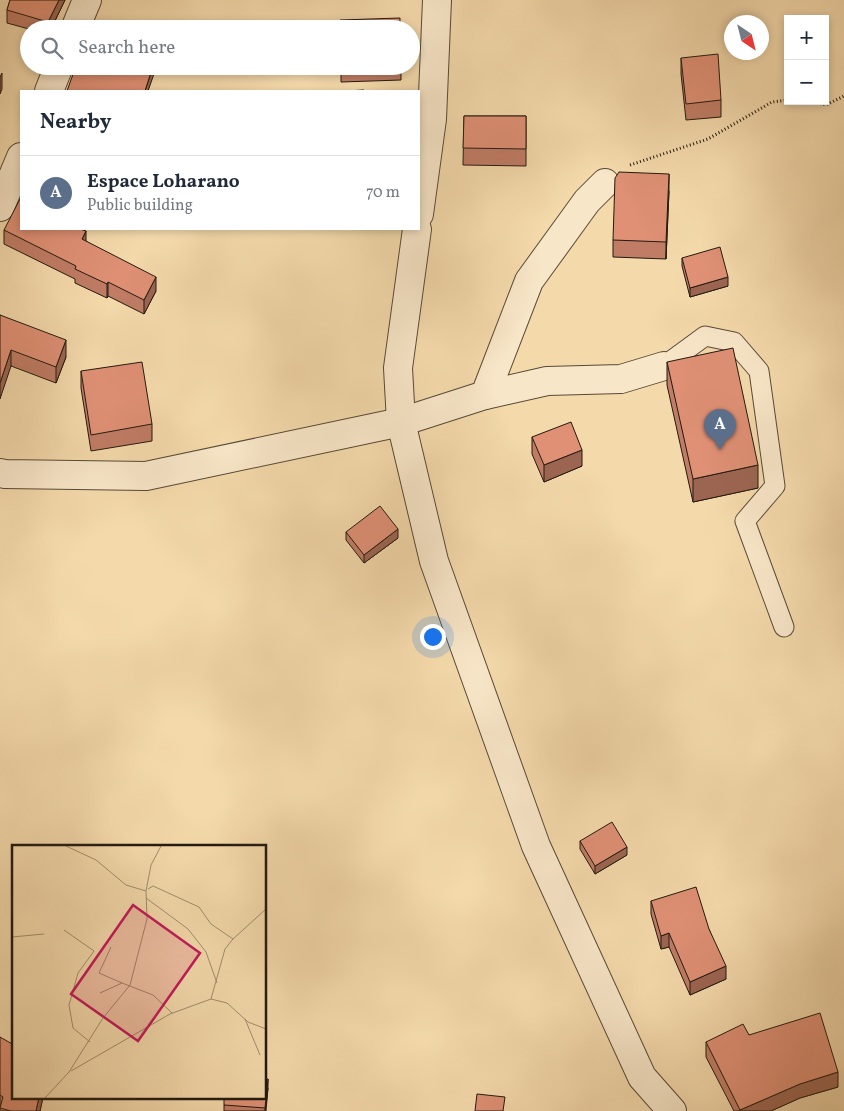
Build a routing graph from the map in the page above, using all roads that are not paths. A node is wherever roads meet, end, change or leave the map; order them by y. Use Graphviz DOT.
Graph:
graph roads {
  1 [pos="87,0"];
  2 [pos="437,0"];
  3 [pos="79,20"];
  4 [pos="55,75"];
  5 [pos="49,90"];
  6 [pos="20,159"];
  7 [pos="605,183"];
  8 [pos="0,207"];
  9 [pos="420,207"];
  10 [pos="417,230"];
  11 [pos="664,366"];
  12 [pos="485,395"];
  13 [pos="400,422"];
  14 [pos="0,473"];
  15 [pos="784,627"];
  16 [pos="672,1111"];
  1 -- 3 [label="street"];
  2 -- 9 [label="street"];
  4 -- 5 [label="street"];
  6 -- 8 [label="street"];
  7 -- 12 [label="street"];
  10 -- 13 [label="street"];
  11 -- 12 [label="street"];
  11 -- 15 [label="lane"];
  12 -- 13 [label="street"];
  13 -- 14 [label="street"];
  13 -- 16 [label="street"];
}
